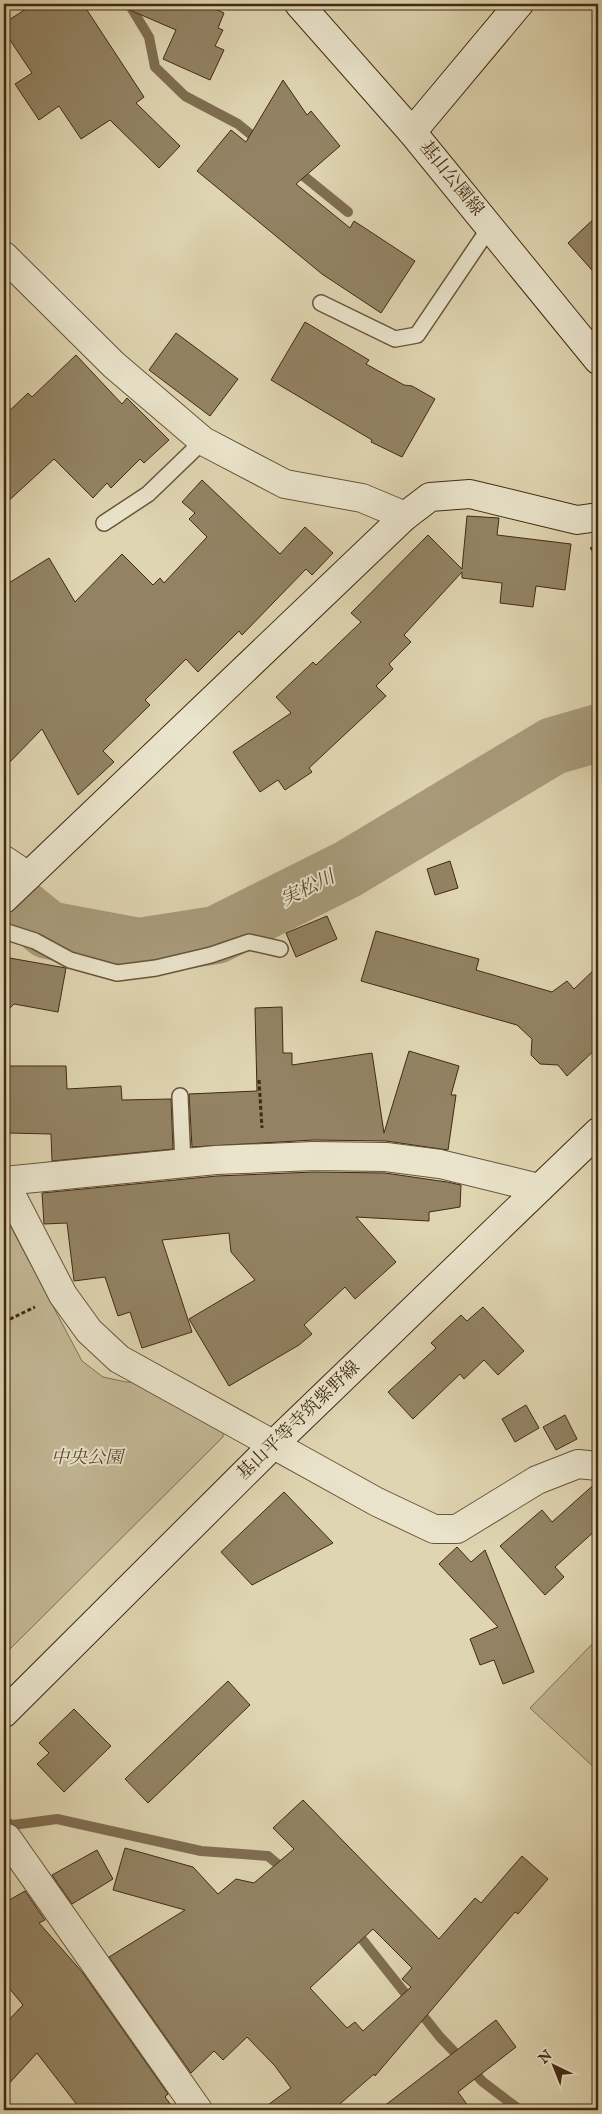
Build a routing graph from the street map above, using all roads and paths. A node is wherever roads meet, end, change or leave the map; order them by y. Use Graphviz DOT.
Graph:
graph roads {
  1 [pos="299,4"];
  2 [pos="519,4"];
  3 [pos="412,132"];
  4 [pos="490,227"];
  5 [pos="4,256"];
  6 [pos="321,302"];
  7 [pos="598,360"];
  8 [pos="203,441"];
  9 [pos="405,516"];
  10 [pos="598,517"];
  11 [pos="104,523"];
  12 [pos="4,860"];
  13 [pos="28,876"];
  14 [pos="4,899"];
  15 [pos="4,931"];
  16 [pos="280,949"];
  17 [pos="259,1080"];
  18 [pos="180,1096"];
  19 [pos="598,1132"];
  20 [pos="264,1159"];
  21 [pos="183,1164"];
  22 [pos="4,1181"];
  23 [pos="539,1188"];
  24 [pos="273,1446"];
  25 [pos="598,1466"];
  26 [pos="4,1713"];
  27 [pos="4,1837"];
  28 [pos="198,2110"];
  1 -- 3 [label="street, 基山公園線"];
  2 -- 3 [label="street"];
  3 -- 4 [label="street, 基山公園線"];
  4 -- 6 [label="lane"];
  4 -- 7 [label="street, 基山公園線"];
  5 -- 8 [label="street"];
  8 -- 9 [label="street"];
  8 -- 11 [label="lane"];
  9 -- 10 [label="street"];
  9 -- 13 [label="street"];
  12 -- 13 [label="street"];
  13 -- 14 [label="street"];
  15 -- 16 [label="lane"];
  17 -- 20 [label="path"];
  18 -- 21 [label="lane"];
  19 -- 23 [label="street, 基山平等寺筑紫野線"];
  20 -- 21 [label="street"];
  20 -- 23 [label="street"];
  21 -- 22 [label="street"];
  22 -- 24 [label="street"];
  23 -- 24 [label="street, 基山平等寺筑紫野線"];
  24 -- 25 [label="street"];
  24 -- 26 [label="street, 基山平等寺筑紫野線"];
  27 -- 28 [label="street"];
}
